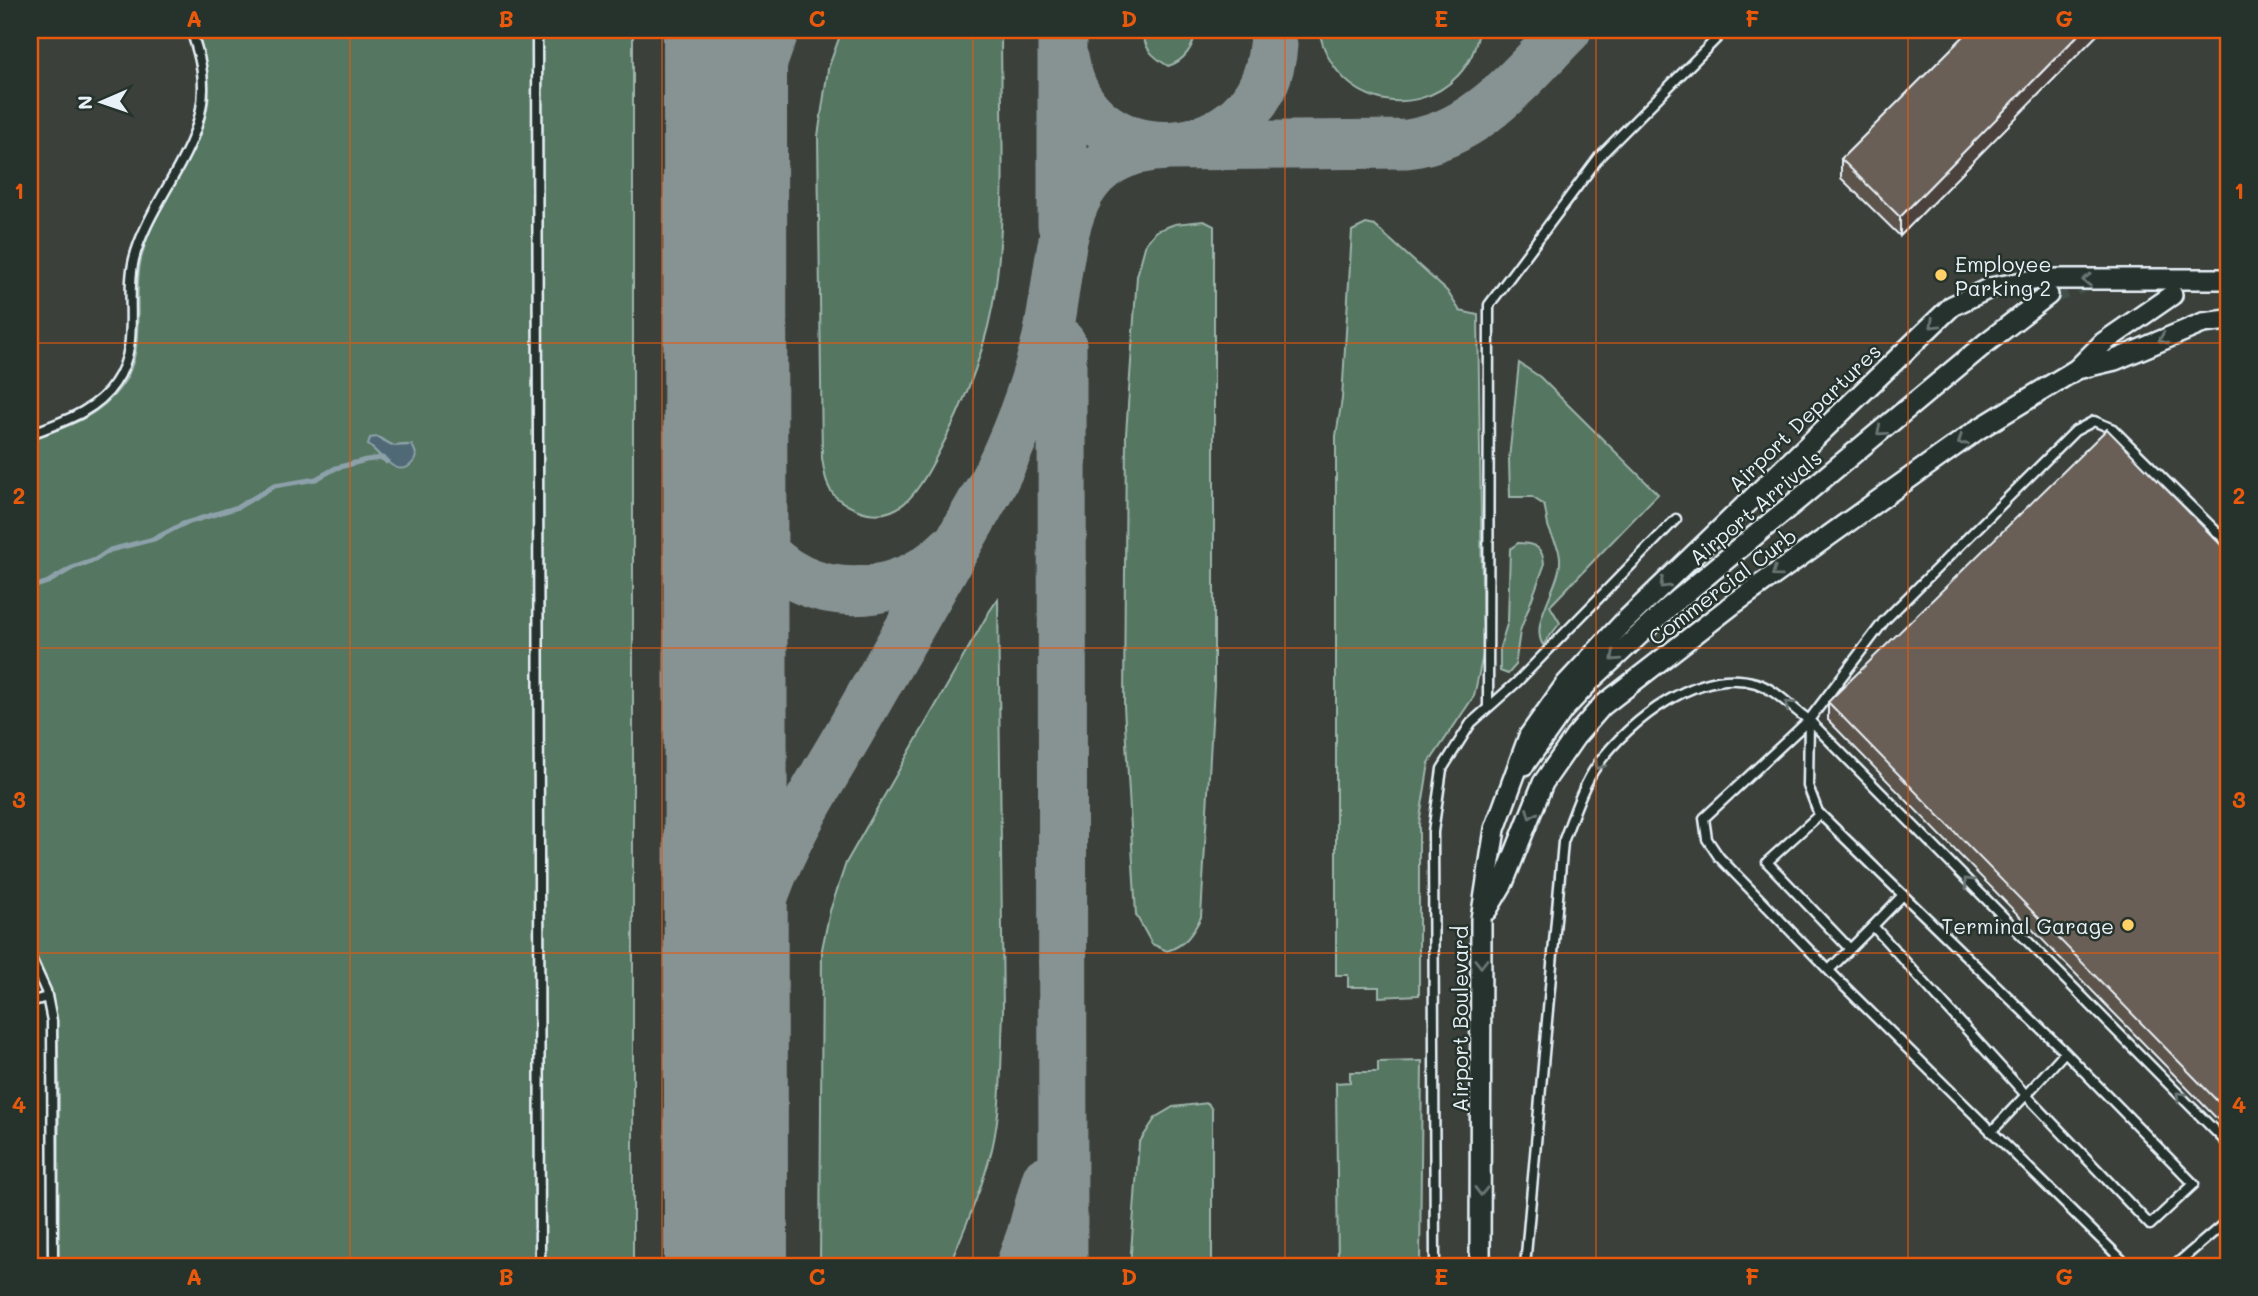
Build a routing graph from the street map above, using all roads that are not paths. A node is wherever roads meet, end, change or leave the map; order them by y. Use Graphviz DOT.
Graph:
graph roads {
  1 [pos="191,30"];
  2 [pos="537,30"];
  3 [pos="1725,30"];
  4 [pos="2228,279"];
  5 [pos="2048,295"];
  6 [pos="2172,295"];
  7 [pos="2228,320"];
  8 [pos="2077,369"];
  9 [pos="30,434"];
  10 [pos="1676,519"];
  11 [pos="2228,542"];
  12 [pos="1488,707"];
  13 [pos="1808,720"];
  14 [pos="1514,777"];
  15 [pos="1820,814"];
  16 [pos="1903,895"];
  17 [pos="1481,919"];
  18 [pos="1873,926"];
  19 [pos="1849,948"];
  20 [pos="30,956"];
  21 [pos="1829,970"];
  22 [pos="47,997"];
  23 [pos="30,1002"];
  24 [pos="2065,1052"];
  25 [pos="2026,1095"];
  26 [pos="1991,1132"];
  27 [pos="2228,1144"];
  28 [pos="2228,1220"];
  29 [pos="52,1266"];
  30 [pos="540,1266"];
  31 [pos="1435,1266"];
  32 [pos="1480,1266"];
  33 [pos="1525,1266"];
  34 [pos="2128,1266"];
  35 [pos="2174,1266"];
  1 -- 9 [label="lane"];
  2 -- 30 [label="lane"];
  3 -- 12 [label="lane"];
  4 -- 14 [label="street, Airport Departures, one-way"];
  5 -- 14 [label="street, Airport Arrivals, one-way"];
  6 -- 8 [label="street, Commercial Curb"];
  7 -- 8 [label="street, Commercial Curb, one-way"];
  8 -- 17 [label="street, Commercial Curb, one-way"];
  10 -- 12 [label="lane"];
  11 -- 13 [label="lane"];
  12 -- 31 [label="lane"];
  13 -- 15 [label="lane"];
  13 -- 21 [label="lane"];
  27 -- 13 [label="lane, one-way"];
  13 -- 33 [label="lane, one-way"];
  14 -- 17 [label="street, Airport Boulevard"];
  15 -- 16 [label="lane"];
  15 -- 19 [label="lane"];
  16 -- 18 [label="lane"];
  16 -- 24 [label="lane"];
  17 -- 32 [label="street, Airport Boulevard, one-way"];
  18 -- 19 [label="lane"];
  18 -- 25 [label="lane"];
  19 -- 21 [label="lane"];
  20 -- 22 [label="lane"];
  21 -- 26 [label="lane"];
  22 -- 23 [label="lane"];
  22 -- 29 [label="lane"];
  24 -- 25 [label="lane"];
  24 -- 25 [label="lane"];
  25 -- 26 [label="lane"];
  26 -- 34 [label="lane"];
  28 -- 35 [label="lane"];
}
